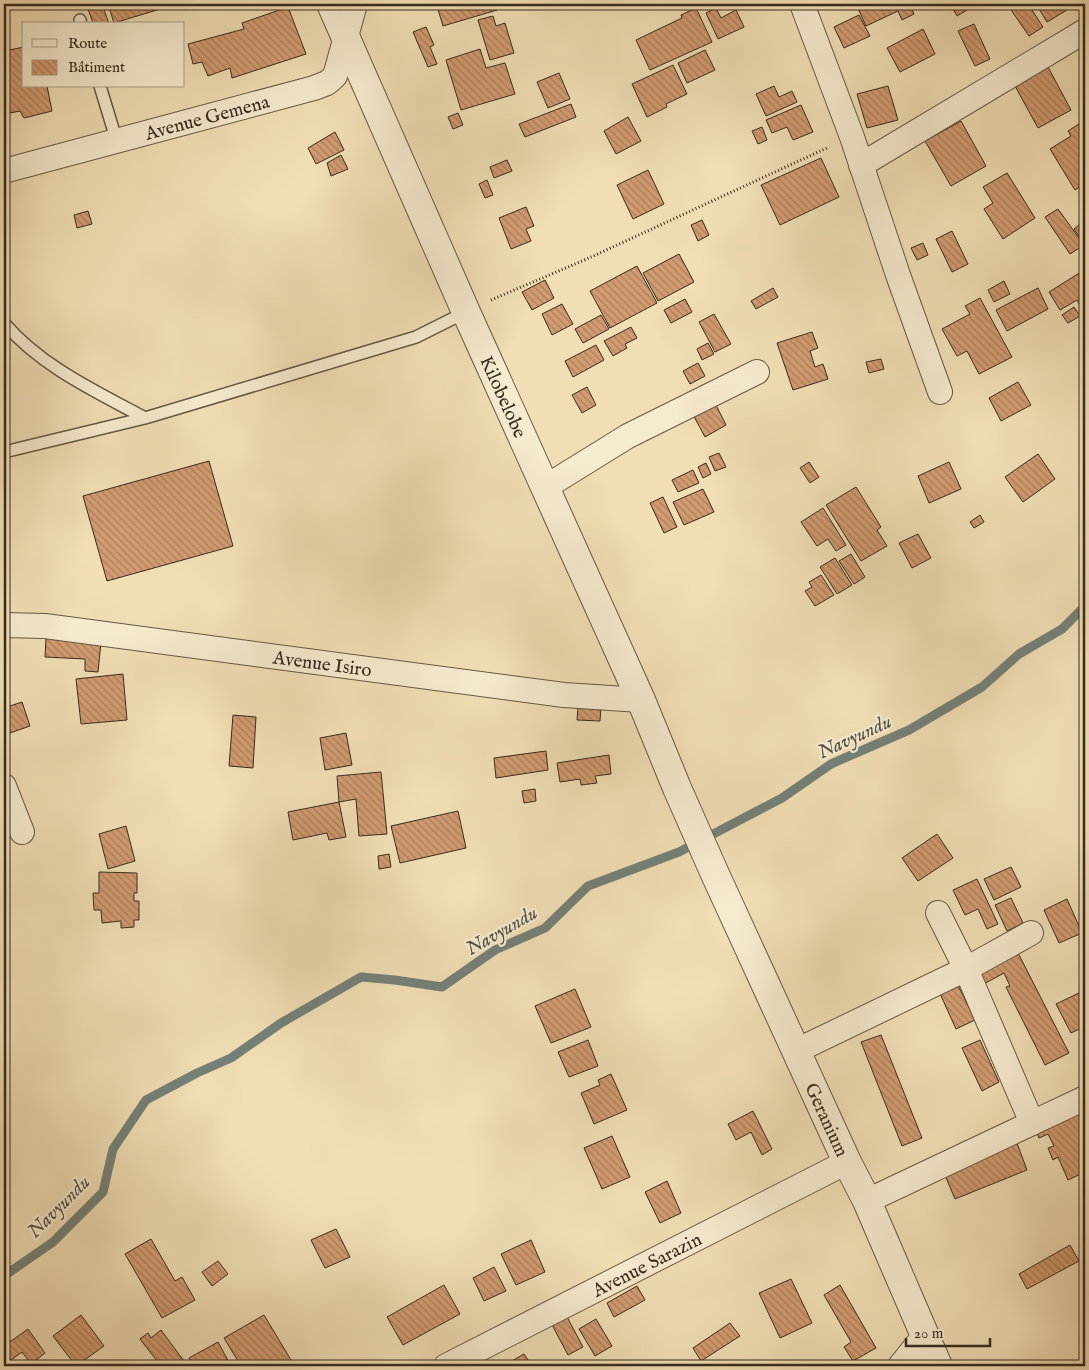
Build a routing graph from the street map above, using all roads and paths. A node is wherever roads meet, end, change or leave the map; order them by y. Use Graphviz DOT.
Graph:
graph roads {
  1 [pos="331,4"];
  2 [pos="355,4"];
  3 [pos="802,4"];
  4 [pos="1085,31"];
  5 [pos="346,39"];
  6 [pos="101,88"];
  7 [pos="852,137"];
  8 [pos="117,142"];
  9 [pos="861,165"];
  10 [pos="4,171"];
  11 [pos="466,312"];
  12 [pos="4,324"];
  13 [pos="757,372"];
  14 [pos="940,392"];
  15 [pos="145,418"];
  16 [pos="4,452"];
  17 [pos="544,488"];
  18 [pos="4,625"];
  19 [pos="641,700"];
  20 [pos="4,786"];
  21 [pos="22,832"];
  22 [pos="715,874"];
  23 [pos="938,913"];
  24 [pos="1031,933"];
  25 [pos="966,969"];
  26 [pos="796,1051"];
  27 [pos="1085,1098"];
  28 [pos="1032,1122"];
  29 [pos="847,1162"];
  30 [pos="867,1201"];
  31 [pos="924,1336"];
  32 [pos="446,1366"];
  33 [pos="900,1366"];
  34 [pos="938,1366"];
  1 -- 5 [label="street, Kilobelobe"];
  2 -- 5 [label="street, Avenue Gemena"];
  3 -- 7 [label="street"];
  4 -- 9 [label="street"];
  5 -- 8 [label="street, Avenue Gemena"];
  5 -- 11 [label="street, Kilobelobe"];
  6 -- 8 [label="lane"];
  7 -- 9 [label="street"];
  7 -- 11 [label="path"];
  8 -- 10 [label="street, Avenue Gemena"];
  9 -- 14 [label="street"];
  11 -- 15 [label="lane"];
  11 -- 17 [label="street, Kilobelobe"];
  12 -- 15 [label="lane"];
  13 -- 17 [label="street"];
  15 -- 16 [label="lane"];
  17 -- 19 [label="street, Kilobelobe"];
  18 -- 19 [label="street, Avenue Isiro"];
  19 -- 22 [label="street, Kilobelobe"];
  20 -- 21 [label="street"];
  22 -- 26 [label="street, Geranium"];
  23 -- 25 [label="street"];
  24 -- 25 [label="street"];
  25 -- 26 [label="street"];
  25 -- 28 [label="street"];
  26 -- 29 [label="street, Geranium"];
  27 -- 28 [label="street"];
  28 -- 30 [label="street"];
  29 -- 30 [label="street, Geranium"];
  29 -- 32 [label="street, Avenue Sarazin"];
  30 -- 31 [label="street, Geranium"];
  31 -- 33 [label="street"];
  31 -- 34 [label="street, Geranium"];
}
